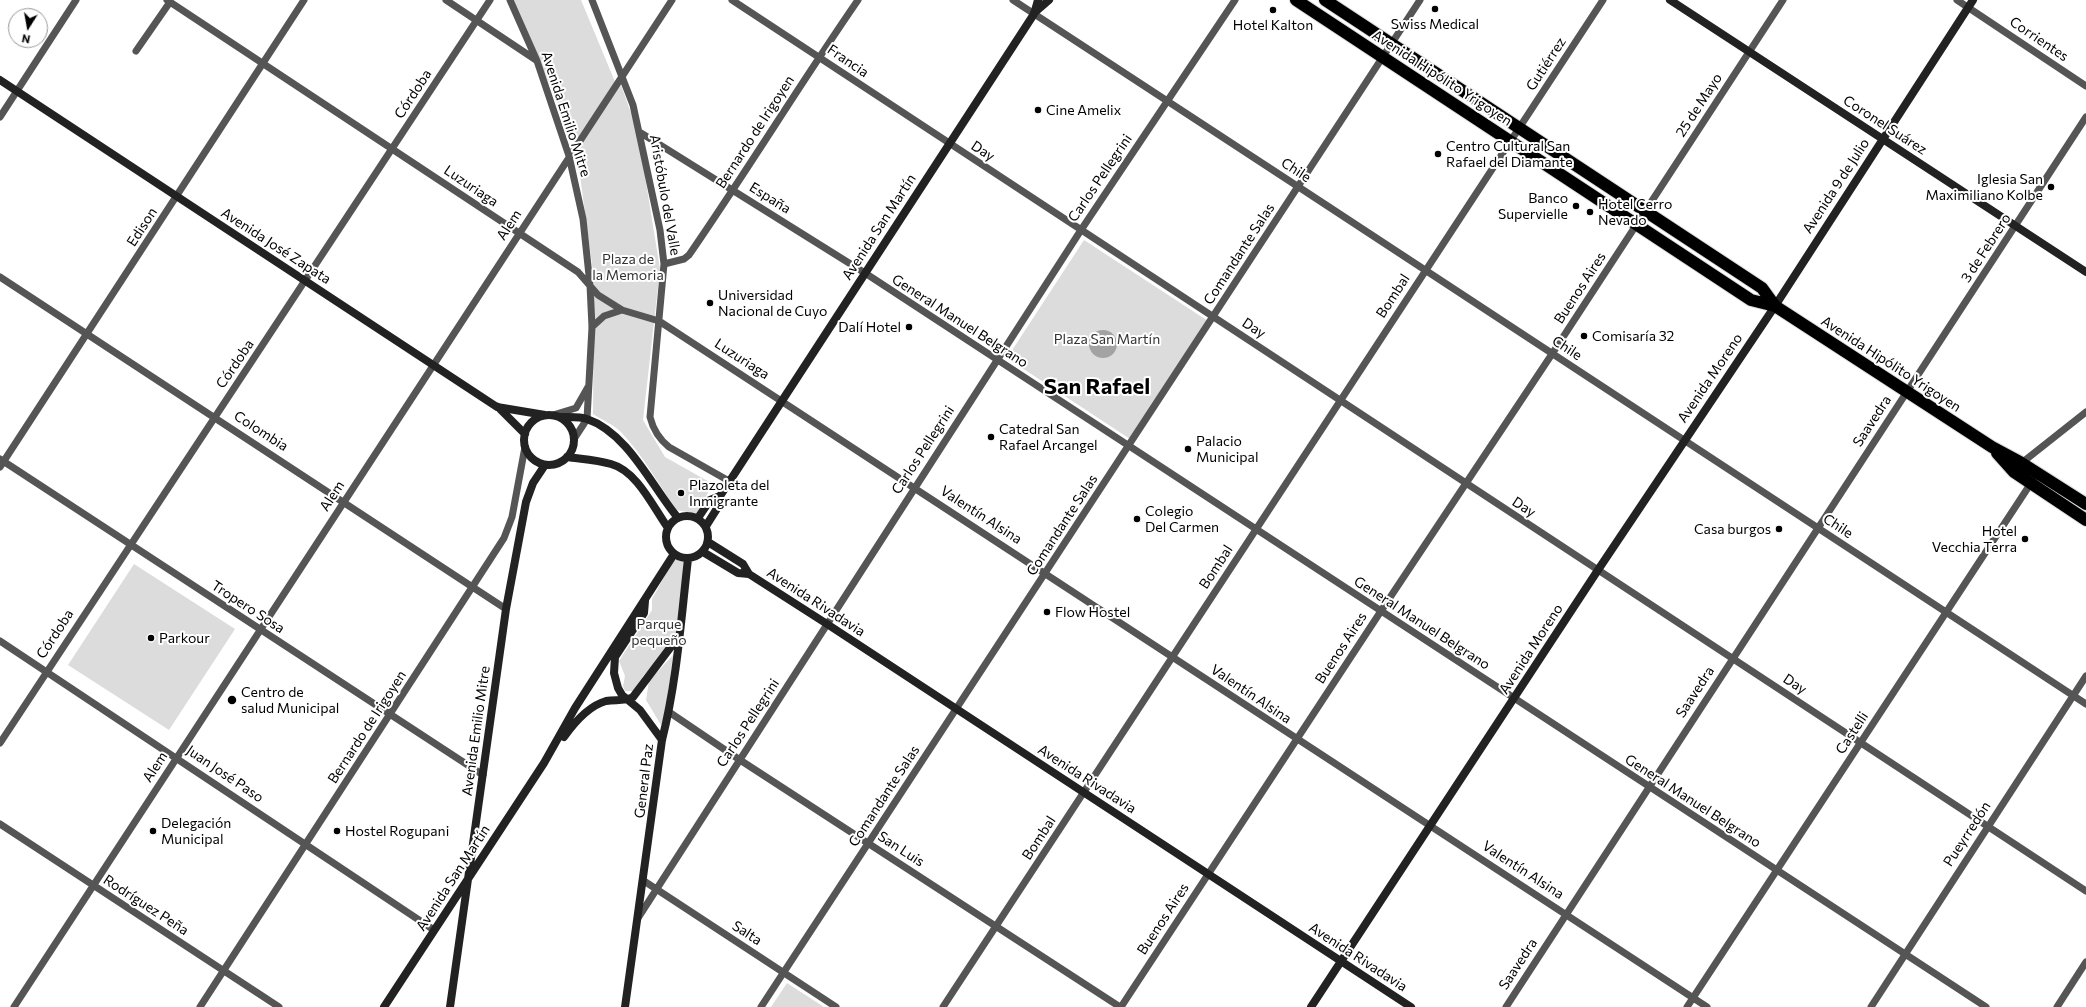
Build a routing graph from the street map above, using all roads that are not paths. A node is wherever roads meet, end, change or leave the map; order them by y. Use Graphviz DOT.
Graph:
graph roads {
  1 [pos="76,0"];
  2 [pos="304,0"];
  3 [pos="446,0"];
  4 [pos="490,0"];
  5 [pos="510,0"];
  6 [pos="592,0"];
  7 [pos="672,0"];
  8 [pos="732,0"];
  9 [pos="858,0"];
  10 [pos="1013,0"];
  11 [pos="1038,0"];
  12 [pos="1049,0"];
  13 [pos="1235,0"];
  14 [pos="1296,0"];
  15 [pos="1325,0"];
  16 [pos="1420,0"];
  17 [pos="1603,0"];
  18 [pos="1670,0"];
  19 [pos="1783,0"];
  20 [pos="1957,0"];
  21 [pos="1973,0"];
  22 [pos="168,1"];
  23 [pos="1968,8"];
  24 [pos="1034,14"];
  25 [pos="477,20"];
  26 [pos="1392,44"];
  27 [pos="136,51"];
  28 [pos="1749,52"];
  29 [pos="818,57"];
  30 [pos="1383,57"];
  31 [pos="537,60"];
  32 [pos="263,65"];
  33 [pos="622,76"];
  34 [pos="0,80"];
  35 [pos="2086,86"];
  36 [pos="17,91"];
  37 [pos="1167,101"];
  38 [pos="0,117"];
  39 [pos="2086,117"];
  40 [pos="1520,128"];
  41 [pos="641,133"];
  42 [pos="1882,138"];
  43 [pos="1511,141"];
  44 [pos="949,144"];
  45 [pos="392,150"];
  46 [pos="569,156"];
  47 [pos="1298,187"];
  48 [pos="734,190"];
  49 [pos="177,197"];
  50 [pos="1646,211"];
  51 [pos="1637,225"];
  52 [pos="2015,226"];
  53 [pos="1080,230"];
  54 [pos="519,234"];
  55 [pos="664,264"];
  56 [pos="1426,270"];
  57 [pos="2086,272"];
  58 [pos="865,273"];
  59 [pos="0,277"];
  60 [pos="306,282"];
  61 [pos="590,285"];
  62 [pos="1774,306"];
  63 [pos="622,310"];
  64 [pos="1213,317"];
  65 [pos="659,321"];
  66 [pos="592,327"];
  67 [pos="87,334"];
  68 [pos="1552,354"];
  69 [pos="997,360"];
  70 [pos="433,365"];
  71 [pos="589,383"];
  72 [pos="1906,392"];
  73 [pos="782,400"];
  74 [pos="1340,401"];
  75 [pos="497,407"];
  76 [pos="2085,412"];
  77 [pos="552,416"];
  78 [pos="215,417"];
  79 [pos="587,419"];
  80 [pos="525,434"];
  81 [pos="574,439"];
  82 [pos="1685,439"];
  83 [pos="1129,446"];
  84 [pos="525,447"];
  85 [pos="567,457"];
  86 [pos="1,463"];
  87 [pos="545,465"];
  88 [pos="2017,467"];
  89 [pos="2038,473"];
  90 [pos="729,482"];
  91 [pos="1466,484"];
  92 [pos="2030,484"];
  93 [pos="915,488"];
  94 [pos="720,496"];
  95 [pos="2051,497"];
  96 [pos="344,502"];
  97 [pos="2085,503"];
  98 [pos="2086,516"];
  99 [pos="678,518"];
  100 [pos="698,518"];
  101 [pos="2086,520"];
  102 [pos="706,526"];
  103 [pos="668,528"];
  104 [pos="1818,528"];
  105 [pos="1256,530"];
  106 [pos="708,542"];
  107 [pos="129,544"];
  108 [pos="703,552"];
  109 [pos="674,554"];
  110 [pos="688,559"];
  111 [pos="1598,570"];
  112 [pos="749,574"];
  113 [pos="1046,574"];
  114 [pos="474,587"];
  115 [pos="645,598"];
  116 [pos="506,609"];
  117 [pos="1381,611"];
  118 [pos="1946,612"];
  119 [pos="827,624"];
  120 [pos="260,630"];
  121 [pos="679,636"];
  122 [pos="0,641"];
  123 [pos="1173,657"];
  124 [pos="1733,658"];
  125 [pos="47,671"];
  126 [pos="2086,676"];
  127 [pos="2073,696"];
  128 [pos="1513,698"];
  129 [pos="627,700"];
  130 [pos="2086,704"];
  131 [pos="957,709"];
  132 [pos="669,712"];
  133 [pos="390,716"];
  134 [pos="1296,739"];
  135 [pos="662,740"];
  136 [pos="0,743"];
  137 [pos="1861,743"];
  138 [pos="177,758"];
  139 [pos="740,760"];
  140 [pos="544,763"];
  141 [pos="482,775"];
  142 [pos="1649,787"];
  143 [pos="1085,793"];
  144 [pos="0,824"];
  145 [pos="1430,825"];
  146 [pos="1988,826"];
  147 [pos="869,844"];
  148 [pos="307,845"];
  149 [pos="1778,871"];
  150 [pos="1208,874"];
  151 [pos="468,879"];
  152 [pos="644,881"];
  153 [pos="93,885"];
  154 [pos="657,889"];
  155 [pos="2086,891"];
  156 [pos="1566,914"];
  157 [pos="638,918"];
  158 [pos="996,927"];
  159 [pos="434,930"];
  160 [pos="1905,954"];
  161 [pos="1341,961"];
  162 [pos="2086,962"];
  163 [pos="224,971"];
  164 [pos="784,973"];
  165 [pos="1693,998"];
  166 [pos="14,1007"];
  167 [pos="200,1007"];
  168 [pos="279,1007"];
  169 [pos="384,1007"];
  170 [pos="450,1007"];
  171 [pos="626,1007"];
  172 [pos="761,1007"];
  173 [pos="836,1007"];
  174 [pos="943,1007"];
  175 [pos="1121,1007"];
  176 [pos="1311,1007"];
  177 [pos="1411,1007"];
  178 [pos="1506,1007"];
  179 [pos="1687,1007"];
  180 [pos="1707,1007"];
  181 [pos="1871,1007"];
  182 [pos="1986,1007"];
  183 [pos="2057,1007"];
  1 -- 36 [label="street"];
  2 -- 32 [label="street, Edison"];
  3 -- 25 [label="street"];
  4 -- 25 [label="street, Córdoba"];
  5 -- 31 [label="street, Avenida Emilio Mitre"];
  6 -- 33 [label="street, Aristóbulo del Valle"];
  7 -- 33 [label="street, Alem"];
  8 -- 29 [label="street, Francia"];
  9 -- 29 [label="street, Bernardo de Irigoyen"];
  10 -- 24 [label="street, Chile"];
  11 -- 24 [label="street, Avenida San Martín"];
  12 -- 24 [label="street, Avenida San Martín"];
  13 -- 37 [label="street, Carlos Pellegrini"];
  14 -- 30 [label="highway, Avenida Hipólito Yrigoyen"];
  15 -- 26 [label="highway, Avenida Hipólito Yrigoyen"];
  16 -- 26 [label="street, Comandante Salas"];
  17 -- 40 [label="street, Gutiérrez"];
  18 -- 28 [label="street, Coronel Suárez"];
  19 -- 28 [label="street, 25 de Mayo"];
  20 -- 23 [label="street, Corrientes"];
  21 -- 23 [label="street, Avenida 9 de Julio"];
  22 -- 27 [label="street"];
  22 -- 32 [label="street, Luzuriaga"];
  23 -- 35 [label="street, Corrientes"];
  23 -- 42 [label="street, Avenida 9 de Julio"];
  24 -- 37 [label="street, Chile"];
  24 -- 44 [label="street, Avenida San Martín"];
  25 -- 31 [label="street"];
  25 -- 45 [label="street, Córdoba"];
  26 -- 30 [label="street, Comandante Salas"];
  26 -- 40 [label="highway, Avenida Hipólito Yrigoyen"];
  28 -- 42 [label="street, Coronel Suárez"];
  28 -- 50 [label="street, 25 de Mayo"];
  29 -- 44 [label="street, Francia"];
  29 -- 48 [label="street, Bernardo de Irigoyen"];
  30 -- 43 [label="highway, Avenida Hipólito Yrigoyen"];
  30 -- 47 [label="street, Comandante Salas"];
  31 -- 46 [label="street, Avenida Emilio Mitre"];
  32 -- 45 [label="street, Luzuriaga"];
  32 -- 49 [label="street, Edison"];
  33 -- 41 [label="street, Aristóbulo del Valle"];
  33 -- 46 [label="street, Alem"];
  34 -- 36 [label="street, Avenida José Zapata"];
  36 -- 38 [label="street"];
  36 -- 49 [label="street, Avenida José Zapata"];
  37 -- 47 [label="street, Chile"];
  37 -- 53 [label="street, Carlos Pellegrini"];
  39 -- 52 [label="street, 3 de Febrero"];
  40 -- 43 [label="street, Gutiérrez"];
  40 -- 50 [label="highway, Avenida Hipólito Yrigoyen"];
  41 -- 48 [label="street, España"];
  41 -- 55 [label="street, Aristóbulo del Valle"];
  42 -- 52 [label="street, Coronel Suárez"];
  42 -- 62 [label="street, Avenida 9 de Julio"];
  43 -- 51 [label="highway, Avenida Hipólito Yrigoyen"];
  43 -- 56 [label="street, Bombal"];
  44 -- 53 [label="street, Day"];
  44 -- 58 [label="street, Avenida San Martín"];
  45 -- 54 [label="street, Luzuriaga"];
  45 -- 60 [label="street, Córdoba"];
  46 -- 54 [label="street, Alem"];
  46 -- 61 [label="street, Avenida Emilio Mitre"];
  47 -- 56 [label="street, Chile"];
  47 -- 64 [label="street, Comandante Salas"];
  48 -- 55 [label="street, Bernardo de Irigoyen"];
  48 -- 58 [label="street, España"];
  49 -- 60 [label="street, Avenida José Zapata"];
  49 -- 67 [label="street, Edison"];
  50 -- 51 [label="street, 25 de Mayo"];
  50 -- 62 [label="highway, Avenida Hipólito Yrigoyen"];
  51 -- 62 [label="highway, Avenida Hipólito Yrigoyen"];
  51 -- 68 [label="street, Buenos Aires"];
  52 -- 57 [label="street, Coronel Suárez"];
  52 -- 72 [label="street, 3 de Febrero"];
  53 -- 64 [label="street, Day"];
  53 -- 69 [label="street, Carlos Pellegrini"];
  54 -- 61 [label="street, Luzuriaga"];
  54 -- 70 [label="street, Alem"];
  55 -- 65 [label="street, Aristóbulo del Valle"];
  56 -- 68 [label="street, Chile"];
  56 -- 74 [label="street, Bombal"];
  58 -- 69 [label="street, General Manuel Belgrano"];
  58 -- 73 [label="street, Avenida San Martín"];
  59 -- 67 [label="street, Colombia"];
  60 -- 70 [label="street, Avenida José Zapata"];
  60 -- 78 [label="street, Córdoba"];
  61 -- 63 [label="street, Luzuriaga"];
  61 -- 66 [label="street, Avenida Emilio Mitre"];
  62 -- 72 [label="highway, Avenida Hipólito Yrigoyen"];
  62 -- 82 [label="street, Avenida Moreno"];
  63 -- 65 [label="street, Luzuriaga"];
  63 -- 66 [label="street"];
  64 -- 74 [label="street, Day"];
  64 -- 83 [label="street, Comandante Salas"];
  65 -- 73 [label="street, Luzuriaga"];
  65 -- 90 [label="street, Aristóbulo del Valle"];
  66 -- 71 [label="street, Avenida Emilio Mitre"];
  67 -- 78 [label="street, Colombia"];
  67 -- 86 [label="street, Edison"];
  68 -- 82 [label="street, Chile"];
  68 -- 91 [label="street, Buenos Aires"];
  69 -- 83 [label="street, General Manuel Belgrano"];
  69 -- 93 [label="street, Carlos Pellegrini"];
  70 -- 75 [label="street, Avenida José Zapata"];
  70 -- 96 [label="street, Alem"];
  71 -- 77 [label="street, Avenida Emilio Mitre"];
  71 -- 79 [label="street, Avenida Emilio Mitre"];
  72 -- 88 [label="highway, Avenida Hipólito Yrigoyen"];
  72 -- 104 [label="street, Saavedra"];
  73 -- 90 [label="street, Avenida San Martín"];
  73 -- 93 [label="street, Valentín Alsina"];
  74 -- 91 [label="street, Day"];
  74 -- 105 [label="street, Bombal"];
  75 -- 77 [label="street, Avenida José Zapata"];
  75 -- 80 [label="street"];
  76 -- 88 [label="street"];
  77 -- 79 [label="street, Avenida José Zapata"];
  77 -- 80 [label="street"];
  77 -- 81 [label="street"];
  78 -- 96 [label="street, Colombia"];
  78 -- 107 [label="street, Córdoba"];
  79 -- 81 [label="street, Avenida Emilio Mitre"];
  79 -- 99 [label="street, Avenida José Zapata"];
  80 -- 84 [label="street"];
  81 -- 85 [label="street"];
  82 -- 104 [label="street, Chile"];
  82 -- 111 [label="street, Avenida Moreno"];
  83 -- 105 [label="street, General Manuel Belgrano"];
  83 -- 113 [label="street, Comandante Salas"];
  84 -- 87 [label="street"];
  84 -- 114 [label="street, Bernardo de Irigoyen"];
  85 -- 87 [label="street"];
  85 -- 103 [label="street"];
  86 -- 107 [label="street, Tropero Sosa"];
  87 -- 116 [label="street, Avenida Emilio Mitre"];
  88 -- 89 [label="highway, Avenida Hipólito Yrigoyen"];
  88 -- 92 [label="highway, Avenida Hipólito Yrigoyen"];
  89 -- 92 [label="street, Castelli"];
  89 -- 97 [label="highway, Avenida Hipólito Yrigoyen"];
  90 -- 94 [label="street, Avenida San Martín"];
  91 -- 111 [label="street, Day"];
  91 -- 117 [label="street, Buenos Aires"];
  92 -- 95 [label="highway, Avenida Hipólito Yrigoyen"];
  92 -- 118 [label="street, Castelli"];
  93 -- 113 [label="street, Valentín Alsina"];
  93 -- 119 [label="street, Carlos Pellegrini"];
  94 -- 100 [label="street, Avenida San Martín"];
  94 -- 102 [label="street, Avenida San Martín"];
  95 -- 98 [label="highway, Avenida Hipólito Yrigoyen"];
  95 -- 101 [label="highway, Avenida Hipólito Yrigoyen"];
  96 -- 114 [label="street, Colombia"];
  96 -- 120 [label="street, Alem"];
  99 -- 100 [label="street"];
  99 -- 103 [label="street"];
  100 -- 102 [label="street"];
  102 -- 106 [label="street"];
  103 -- 109 [label="street"];
  104 -- 118 [label="street, Chile"];
  104 -- 124 [label="street, Saavedra"];
  105 -- 117 [label="street, General Manuel Belgrano"];
  105 -- 123 [label="street, Bombal"];
  106 -- 108 [label="street"];
  106 -- 112 [label="street, Avenida Rivadavia"];
  107 -- 120 [label="street, Tropero Sosa"];
  107 -- 125 [label="street, Córdoba"];
  108 -- 110 [label="street"];
  108 -- 112 [label="street, Avenida Rivadavia"];
  109 -- 110 [label="street"];
  109 -- 115 [label="street, Avenida San Martín"];
  110 -- 121 [label="street, General Paz"];
  111 -- 124 [label="street, Day"];
  111 -- 128 [label="street, Avenida Moreno"];
  112 -- 119 [label="street, Avenida Rivadavia"];
  113 -- 123 [label="street, Valentín Alsina"];
  113 -- 131 [label="street, Comandante Salas"];
  114 -- 116 [label="street, Colombia"];
  114 -- 133 [label="street, Bernardo de Irigoyen"];
  115 -- 129 [label="street"];
  115 -- 140 [label="street, Avenida San Martín"];
  116 -- 141 [label="street, Avenida Emilio Mitre"];
  117 -- 128 [label="street, General Manuel Belgrano"];
  117 -- 134 [label="street, Buenos Aires"];
  118 -- 127 [label="street, Chile"];
  118 -- 137 [label="street, Castelli"];
  119 -- 131 [label="street, Avenida Rivadavia"];
  119 -- 139 [label="street, Carlos Pellegrini"];
  120 -- 133 [label="street, Tropero Sosa"];
  120 -- 138 [label="street, Alem"];
  121 -- 129 [label="street"];
  121 -- 132 [label="street, General Paz"];
  122 -- 125 [label="street, Juan José Paso"];
  123 -- 134 [label="street, Valentín Alsina"];
  123 -- 143 [label="street, Bombal"];
  124 -- 137 [label="street, Day"];
  124 -- 142 [label="street, Saavedra"];
  125 -- 136 [label="street, Córdoba"];
  125 -- 138 [label="street, Juan José Paso"];
  126 -- 127 [label="street, Pueyrredón"];
  127 -- 130 [label="street, Chile"];
  127 -- 146 [label="street, Pueyrredón"];
  128 -- 142 [label="street, General Manuel Belgrano"];
  128 -- 145 [label="street, Avenida Moreno"];
  129 -- 135 [label="street"];
  129 -- 140 [label="street, Avenida San Martín"];
  131 -- 143 [label="street, Avenida Rivadavia"];
  131 -- 147 [label="street, Comandante Salas"];
  132 -- 135 [label="street, General Paz"];
  132 -- 139 [label="street, San Luis"];
  133 -- 141 [label="street, Tropero Sosa"];
  133 -- 148 [label="street, Bernardo de Irigoyen"];
  134 -- 145 [label="street, Valentín Alsina"];
  134 -- 150 [label="street, Buenos Aires"];
  135 -- 152 [label="street, General Paz"];
  137 -- 146 [label="street, Day"];
  137 -- 149 [label="street, Castelli"];
  138 -- 148 [label="street, Juan José Paso"];
  138 -- 153 [label="street, Alem"];
  139 -- 147 [label="street, San Luis"];
  139 -- 154 [label="street, Carlos Pellegrini"];
  140 -- 151 [label="street, Avenida San Martín"];
  141 -- 151 [label="street, Avenida Emilio Mitre"];
  142 -- 149 [label="street, General Manuel Belgrano"];
  142 -- 156 [label="street, Saavedra"];
  143 -- 150 [label="street, Avenida Rivadavia"];
  143 -- 158 [label="street, Bombal"];
  144 -- 153 [label="street, Rodríguez Peña"];
  145 -- 156 [label="street, Valentín Alsina"];
  145 -- 161 [label="street, Avenida Moreno"];
  146 -- 155 [label="street, Day"];
  146 -- 160 [label="street, Pueyrredón"];
  147 -- 158 [label="street, San Luis"];
  147 -- 164 [label="street, Comandante Salas"];
  148 -- 159 [label="street, Juan José Paso"];
  148 -- 163 [label="street, Bernardo de Irigoyen"];
  149 -- 160 [label="street, General Manuel Belgrano"];
  149 -- 165 [label="street, Castelli"];
  150 -- 161 [label="street, Avenida Rivadavia"];
  150 -- 175 [label="street, Buenos Aires"];
  151 -- 159 [label="street, Avenida San Martín"];
  151 -- 170 [label="street, Avenida Emilio Mitre"];
  152 -- 154 [label="street, Salta"];
  152 -- 157 [label="street, General Paz"];
  153 -- 163 [label="street, Rodríguez Peña"];
  153 -- 166 [label="street, Alem"];
  154 -- 157 [label="street, Carlos Pellegrini"];
  154 -- 164 [label="street, Salta"];
  156 -- 165 [label="street, Valentín Alsina"];
  156 -- 178 [label="street, Saavedra"];
  157 -- 171 [label="street, General Paz"];
  158 -- 174 [label="street, Bombal"];
  158 -- 175 [label="street, San Luis"];
  159 -- 169 [label="street, Avenida San Martín"];
  160 -- 181 [label="street, Pueyrredón"];
  160 -- 182 [label="street, General Manuel Belgrano"];
  161 -- 176 [label="street, Avenida Moreno"];
  161 -- 177 [label="street, Avenida Rivadavia"];
  162 -- 183 [label="street"];
  163 -- 167 [label="street, Bernardo de Irigoyen"];
  163 -- 168 [label="street, Rodríguez Peña"];
  164 -- 172 [label="street, Comandante Salas"];
  164 -- 173 [label="street, Salta"];
  165 -- 179 [label="street, Castelli"];
  165 -- 180 [label="street, Valentín Alsina"];
}
